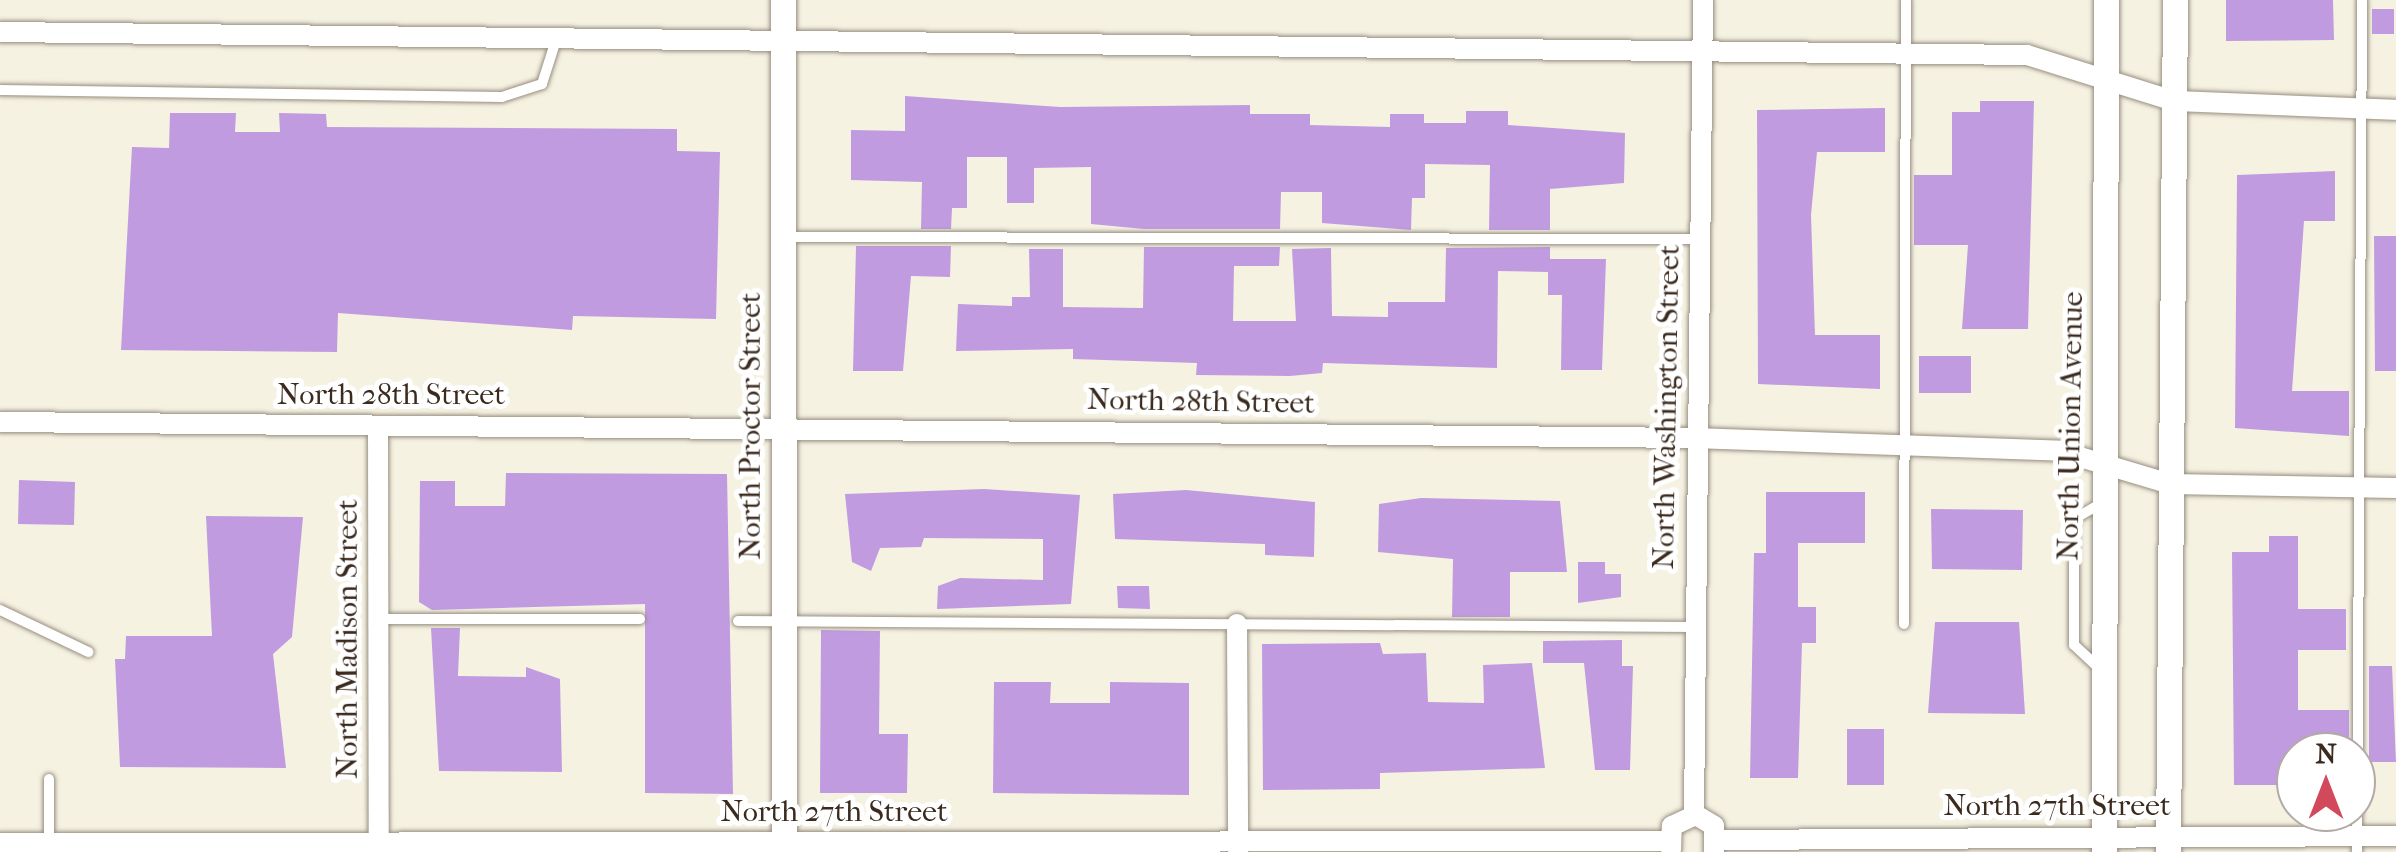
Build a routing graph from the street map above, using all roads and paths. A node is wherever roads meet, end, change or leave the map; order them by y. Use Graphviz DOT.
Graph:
graph roads {
  1 [pos="783,0"];
  2 [pos="1703,0"];
  3 [pos="1906,0"];
  4 [pos="2106,0"];
  5 [pos="2175,0"];
  6 [pos="2362,0"];
  7 [pos="0,32"];
  8 [pos="558,35"];
  9 [pos="782,37"];
  10 [pos="1703,49"];
  11 [pos="1905,51"];
  12 [pos="2108,87"];
  13 [pos="0,90"];
  14 [pos="2174,101"];
  15 [pos="2361,110"];
  16 [pos="2396,110"];
  17 [pos="783,237"];
  18 [pos="1700,239"];
  19 [pos="0,422"];
  20 [pos="378,426"];
  21 [pos="783,426"];
  22 [pos="1696,438"];
  23 [pos="1906,446"];
  24 [pos="2103,460"];
  25 [pos="2170,484"];
  26 [pos="2357,486"];
  27 [pos="2396,488"];
  28 [pos="0,610"];
  29 [pos="378,620"];
  30 [pos="640,620"];
  31 [pos="738,621"];
  32 [pos="784,622"];
  33 [pos="1237,624"];
  34 [pos="1904,624"];
  35 [pos="1694,627"];
  36 [pos="88,652"];
  37 [pos="49,779"];
  38 [pos="1694,815"];
  39 [pos="2396,836"];
  40 [pos="0,842"];
  41 [pos="49,842"];
  42 [pos="2104,844"];
  43 [pos="2168,844"];
  44 [pos="2357,844"];
  45 [pos="1908,845"];
  46 [pos="1238,846"];
  47 [pos="1670,846"];
  48 [pos="1716,846"];
  49 [pos="379,847"];
  50 [pos="784,847"];
  1 -- 9 [label="street, North Proctor Street"];
  2 -- 10 [label="street, North Washington Street"];
  3 -- 11 [label="lane"];
  4 -- 12 [label="street, North Union Avenue"];
  5 -- 14 [label="street"];
  6 -- 15 [label="lane"];
  7 -- 8 [label="street"];
  8 -- 9 [label="street"];
  8 -- 13 [label="lane"];
  9 -- 10 [label="street"];
  9 -- 17 [label="street, North Proctor Street"];
  10 -- 11 [label="street"];
  10 -- 18 [label="street, North Washington Street"];
  11 -- 12 [label="street"];
  11 -- 23 [label="lane"];
  12 -- 14 [label="street"];
  12 -- 24 [label="street, North Union Avenue"];
  14 -- 15 [label="street"];
  14 -- 25 [label="street"];
  15 -- 16 [label="street"];
  15 -- 26 [label="lane"];
  17 -- 18 [label="lane"];
  17 -- 21 [label="street, North Proctor Street"];
  18 -- 22 [label="street, North Washington Street"];
  19 -- 20 [label="street, North 28th Street"];
  20 -- 21 [label="street, North 28th Street"];
  20 -- 29 [label="street, North Madison Street"];
  21 -- 22 [label="street, North 28th Street"];
  21 -- 32 [label="street, North Proctor Street"];
  22 -- 23 [label="street, North 28th Street"];
  22 -- 35 [label="street, North Washington Street"];
  23 -- 24 [label="street, North 28th Street"];
  23 -- 34 [label="lane"];
  24 -- 25 [label="street, North 28th Street"];
  24 -- 42 [label="street, North Union Avenue"];
  25 -- 26 [label="street, North 28th Street"];
  25 -- 43 [label="street"];
  26 -- 27 [label="street, North 28th Street"];
  26 -- 44 [label="lane"];
  28 -- 36 [label="lane"];
  29 -- 30 [label="lane"];
  29 -- 49 [label="street, North Madison Street"];
  31 -- 32 [label="lane"];
  32 -- 33 [label="lane"];
  32 -- 50 [label="street, North Proctor Street"];
  33 -- 35 [label="lane"];
  33 -- 46 [label="street"];
  35 -- 38 [label="street, North Washington Street"];
  37 -- 41 [label="lane"];
  38 -- 47 [label="street"];
  38 -- 48 [label="street"];
  39 -- 44 [label="street, North 27th Street"];
  40 -- 41 [label="street, North 27th Street"];
  41 -- 49 [label="street, North 27th Street"];
  42 -- 43 [label="street, North 27th Street"];
  42 -- 45 [label="street, North 27th Street"];
  43 -- 44 [label="street, North 27th Street"];
  45 -- 48 [label="street, North 27th Street"];
  46 -- 47 [label="street, North 27th Street"];
  46 -- 50 [label="street, North 27th Street"];
  49 -- 50 [label="street, North 27th Street"];
}
